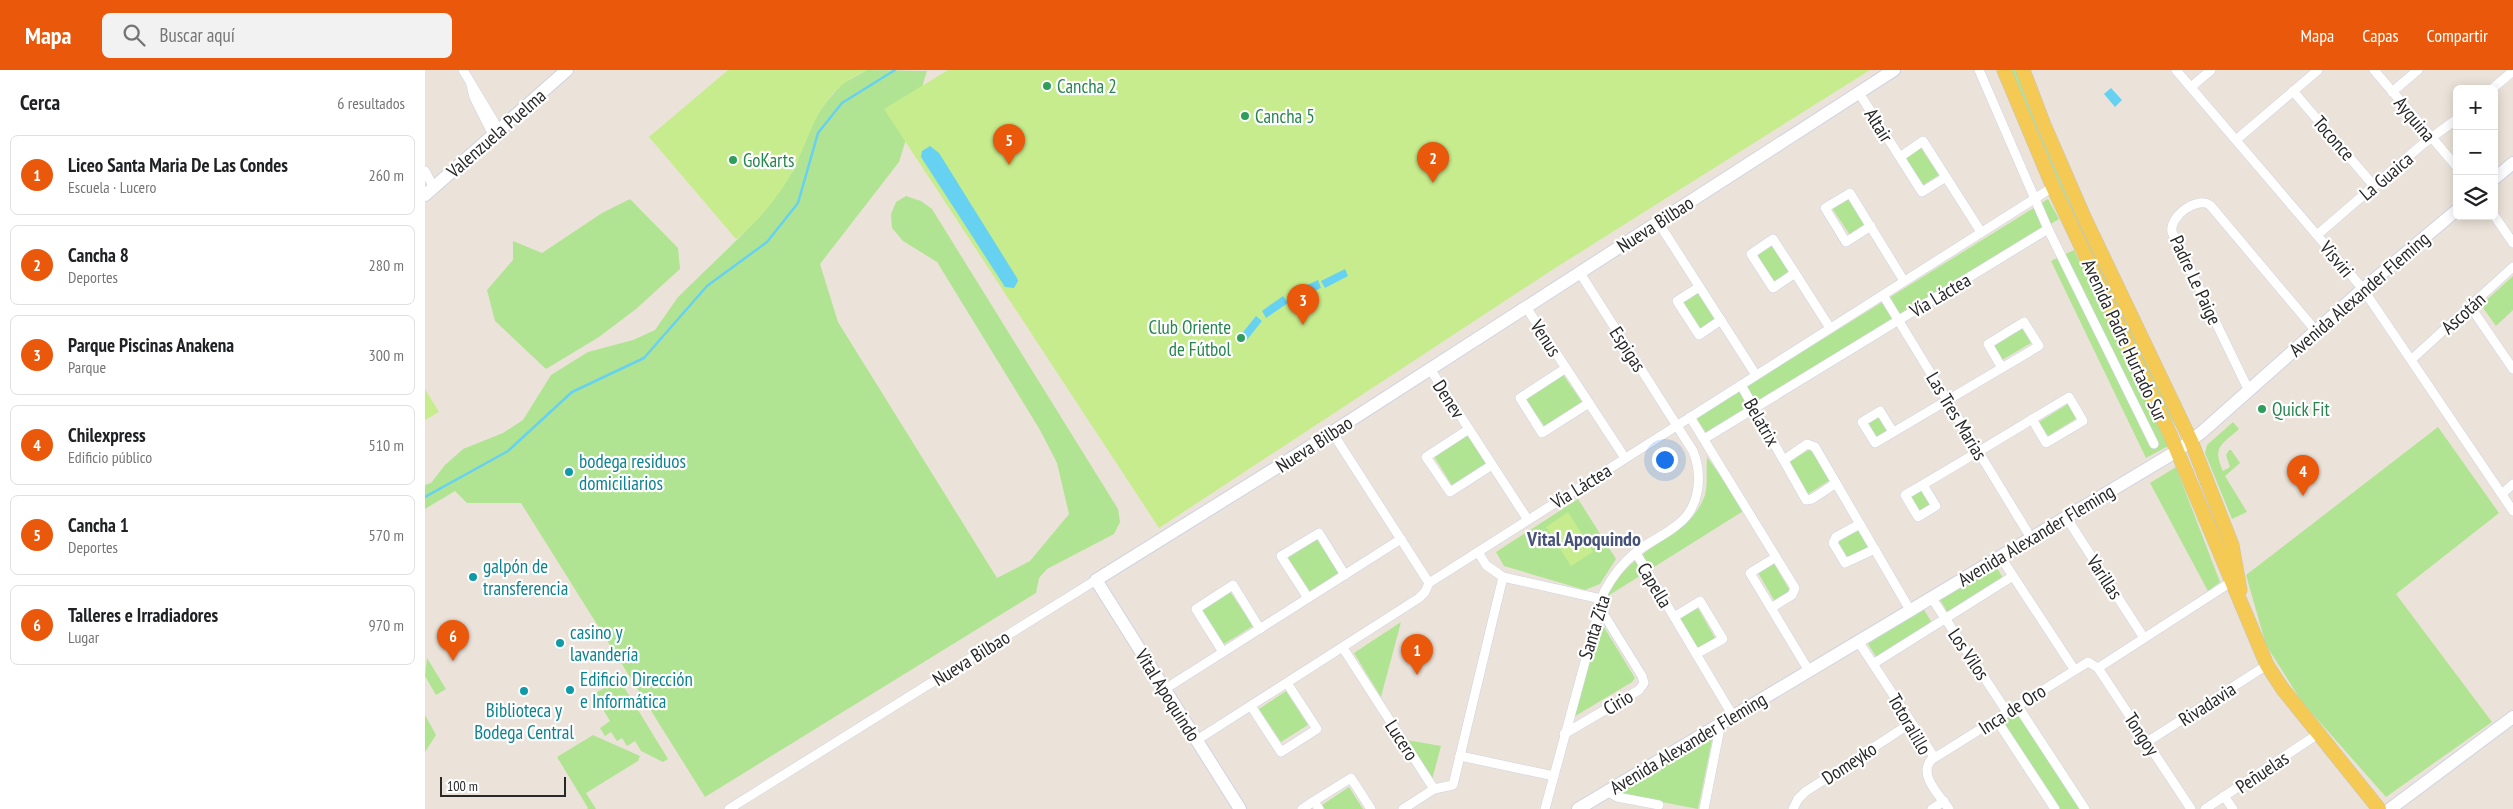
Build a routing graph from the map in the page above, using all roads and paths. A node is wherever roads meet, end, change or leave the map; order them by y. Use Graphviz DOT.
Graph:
graph roads {
  1 [pos="463,70"];
  2 [pos="566,70"];
  3 [pos="1894,70"];
  4 [pos="1979,70"];
  5 [pos="2004,70"];
  6 [pos="2023,70"];
  7 [pos="2176,70"];
  8 [pos="2211,70"];
  9 [pos="2318,70"];
  10 [pos="2374,70"];
  11 [pos="2418,70"];
  12 [pos="2513,71"];
  13 [pos="2497,85"];
  14 [pos="2191,87"];
  15 [pos="2293,91"];
  16 [pos="1859,92"];
  17 [pos="2393,92"];
  18 [pos="2453,122"];
  19 [pos="496,133"];
  20 [pos="2432,138"];
  21 [pos="2236,140"];
  22 [pos="1900,157"];
  23 [pos="2453,162"];
  24 [pos="2513,163"];
  25 [pos="425,171"];
  26 [pos="2498,176"];
  27 [pos="1946,177"];
  28 [pos="2374,186"];
  29 [pos="2053,187"];
  30 [pos="429,191"];
  31 [pos="2034,199"];
  32 [pos="2453,213"];
  33 [pos="2497,220"];
  34 [pos="1658,222"];
  35 [pos="1871,226"];
  36 [pos="2047,229"];
  37 [pos="1981,232"];
  38 [pos="2317,235"];
  39 [pos="2513,243"];
  40 [pos="2513,267"];
  41 [pos="1580,273"];
  42 [pos="1795,273"];
  43 [pos="1904,281"];
  44 [pos="1699,286"];
  45 [pos="2363,289"];
  46 [pos="1883,295"];
  47 [pos="2471,306"];
  48 [pos="1526,307"];
  49 [pos="1721,320"];
  50 [pos="1898,320"];
  51 [pos="1830,328"];
  52 [pos="2316,331"];
  53 [pos="2412,359"];
  54 [pos="1566,368"];
  55 [pos="2002,368"];
  56 [pos="1430,369"];
  57 [pos="2513,369"];
  58 [pos="1756,375"];
  59 [pos="1741,385"];
  60 [pos="2249,391"];
  61 [pos="1947,400"];
  62 [pos="1589,403"];
  63 [pos="1754,408"];
  64 [pos="1690,417"];
  65 [pos="2032,419"];
  66 [pos="1677,425"];
  67 [pos="1469,429"];
  68 [pos="1332,432"];
  69 [pos="1893,432"];
  70 [pos="1704,439"];
  71 [pos="2191,441"];
  72 [pos="2153,444"];
  73 [pos="2177,451"];
  74 [pos="1978,452"];
  75 [pos="1625,458"];
  76 [pos="1784,460"];
  77 [pos="1492,464"];
  78 [pos="1836,483"];
  79 [pos="2513,484"];
  80 [pos="1923,485"];
  81 [pos="2501,494"];
  82 [pos="2513,511"];
  83 [pos="2066,517"];
  84 [pos="1528,520"];
  85 [pos="1860,524"];
  86 [pos="2031,538"];
  87 [pos="1401,539"];
  88 [pos="1875,550"];
  89 [pos="1478,552"];
  90 [pos="1636,553"];
  91 [pos="2000,556"];
  92 [pos="1776,557"];
  93 [pos="1345,575"];
  94 [pos="2013,576"];
  95 [pos="1503,577"];
  96 [pos="1096,580"];
  97 [pos="2231,582"];
  98 [pos="1429,583"];
  99 [pos="1931,597"];
  100 [pos="1308,598"];
  101 [pos="1599,602"];
  102 [pos="1771,608"];
  103 [pos="1910,610"];
  104 [pos="2245,610"];
  105 [pos="1674,617"];
  106 [pos="1945,618"];
  107 [pos="1261,628"];
  108 [pos="2144,638"];
  109 [pos="1858,641"];
  110 [pos="1343,648"];
  111 [pos="1223,652"];
  112 [pos="1697,654"];
  113 [pos="1873,664"];
  114 [pos="2094,665"];
  115 [pos="2267,665"];
  116 [pos="2074,668"];
  117 [pos="1809,671"];
  118 [pos="1287,683"];
  119 [pos="1165,689"];
  120 [pos="1251,706"];
  121 [pos="2017,706"];
  122 [pos="2007,712"];
  123 [pos="1733,716"];
  124 [pos="2513,717"];
  125 [pos="1996,719"];
  126 [pos="1721,723"];
  127 [pos="1911,723"];
  128 [pos="1564,734"];
  129 [pos="2318,734"];
  130 [pos="1197,740"];
  131 [pos="2147,742"];
  132 [pos="1460,756"];
  133 [pos="1934,757"];
  134 [pos="1554,776"];
  135 [pos="1434,789"];
  136 [pos="1607,791"];
  137 [pos="2224,796"];
  138 [pos="1316,805"];
  139 [pos="1659,805"];
  140 [pos="1946,805"];
  141 [pos="729,809"];
  142 [pos="1240,809"];
  143 [pos="1302,809"];
  144 [pos="1371,809"];
  145 [pos="1403,809"];
  146 [pos="1545,809"];
  147 [pos="1578,809"];
  148 [pos="1704,809"];
  149 [pos="1793,809"];
  150 [pos="1932,809"];
  151 [pos="2055,809"];
  152 [pos="2085,809"];
  153 [pos="2191,809"];
  154 [pos="2205,809"];
  155 [pos="2233,809"];
  156 [pos="2379,809"];
  157 [pos="2389,809"];
  1 -- 19 [label="street"];
  2 -- 19 [label="street, Valenzuela Puelma"];
  3 -- 16 [label="street, Nueva Bilbao"];
  4 -- 31 [label="street, Avenida Padre Hurtado Sur"];
  5 -- 29 [label="main road, Avenida Padre Hurtado Sur"];
  6 -- 71 [label="main road, Avenida Padre Hurtado Sur"];
  7 -- 14 [label="street, Visviri"];
  8 -- 14 [label="street"];
  9 -- 15 [label="street"];
  10 -- 17 [label="street, Ayquina"];
  11 -- 17 [label="street"];
  12 -- 13 [label="street"];
  14 -- 21 [label="street, Visviri"];
  15 -- 21 [label="street"];
  15 -- 28 [label="street, Toconce"];
  16 -- 22 [label="street, Altair"];
  16 -- 34 [label="street, Nueva Bilbao"];
  17 -- 20 [label="street, Ayquina"];
  18 -- 20 [label="street, La Guaica"];
  19 -- 30 [label="street, Valenzuela Puelma"];
  20 -- 23 [label="street, Ayquina"];
  20 -- 28 [label="street, La Guaica"];
  21 -- 38 [label="street, Visviri"];
  22 -- 27 [label="street, Altair"];
  22 -- 27 [label="street, Altair"];
  24 -- 26 [label="street"];
  25 -- 30 [label="street"];
  27 -- 37 [label="street, Altair"];
  28 -- 38 [label="street, La Guaica"];
  29 -- 31 [label="street, Vía Láctea"];
  29 -- 73 [label="main road, Avenida Padre Hurtado Sur"];
  31 -- 36 [label="street, Avenida Padre Hurtado Sur"];
  31 -- 37 [label="street, Vía Láctea"];
  32 -- 45 [label="street, Avenida Alexander Fleming"];
  33 -- 39 [label="street"];
  34 -- 41 [label="street, Nueva Bilbao"];
  34 -- 44 [label="street, Belatrix"];
  35 -- 35 [label="street, Vía Láctea"];
  35 -- 43 [label="street, Vía Láctea"];
  36 -- 50 [label="street, Vía Láctea"];
  36 -- 72 [label="street, Avenida Padre Hurtado Sur"];
  37 -- 43 [label="street, Vía Láctea"];
  38 -- 45 [label="street, Visviri"];
  40 -- 47 [label="street, Ascotán"];
  41 -- 48 [label="street, Nueva Bilbao"];
  41 -- 66 [label="street, Espigas"];
  42 -- 42 [label="street"];
  42 -- 51 [label="street"];
  43 -- 46 [label="street, Vía Láctea"];
  44 -- 49 [label="street, Belatrix"];
  44 -- 49 [label="street"];
  45 -- 52 [label="street, Avenida Alexander Fleming"];
  45 -- 53 [label="street, Visviri"];
  46 -- 50 [label="street, Las Tres Marias"];
  46 -- 51 [label="street, Vía Láctea"];
  47 -- 53 [label="street, Ascotán"];
  47 -- 57 [label="street"];
  48 -- 54 [label="street, Venus"];
  48 -- 56 [label="street, Nueva Bilbao"];
  49 -- 58 [label="street, Belatrix"];
  50 -- 61 [label="street, Las Tres Marias"];
  50 -- 63 [label="street, Vía Láctea"];
  51 -- 58 [label="street, Vía Láctea"];
  52 -- 60 [label="street, Avenida Alexander Fleming"];
  52 -- 60 [label="street, Padre Le Paige"];
  53 -- 81 [label="street, Visviri"];
  54 -- 62 [label="street, Venus"];
  54 -- 62 [label="street, Venus"];
  55 -- 55 [label="street"];
  55 -- 61 [label="street"];
  56 -- 67 [label="street, Denev"];
  56 -- 68 [label="street, Nueva Bilbao"];
  58 -- 59 [label="street, Vía Láctea"];
  59 -- 63 [label="street, Belatrix"];
  59 -- 64 [label="street, Vía Láctea"];
  60 -- 71 [label="street, Avenida Alexander Fleming"];
  61 -- 69 [label="street"];
  61 -- 74 [label="street, Las Tres Marias"];
  62 -- 75 [label="street, Venus"];
  63 -- 70 [label="street, Vía Láctea"];
  63 -- 76 [label="street, Belatrix"];
  64 -- 66 [label="street, Vía Láctea"];
  64 -- 70 [label="street"];
  65 -- 65 [label="street"];
  65 -- 74 [label="street"];
  66 -- 75 [label="street, Vía Láctea"];
  66 -- 90 [label="street, Santa Zita"];
  67 -- 77 [label="street, Denev"];
  67 -- 77 [label="street, Denev"];
  68 -- 87 [label="street"];
  68 -- 96 [label="street, Nueva Bilbao"];
  70 -- 92 [label="street"];
  71 -- 73 [label="street, Avenida Alexander Fleming"];
  71 -- 104 [label="main road, Avenida Padre Hurtado Sur"];
  73 -- 83 [label="street, Avenida Alexander Fleming"];
  73 -- 97 [label="main road, Avenida Padre Hurtado Sur"];
  74 -- 80 [label="street"];
  74 -- 86 [label="street, Las Tres Marias"];
  75 -- 84 [label="street, Vía Láctea"];
  76 -- 78 [label="street, Belatrix"];
  76 -- 78 [label="street, Belatrix"];
  77 -- 84 [label="street, Denev"];
  78 -- 85 [label="street, Belatrix"];
  79 -- 81 [label="street"];
  81 -- 82 [label="street, Visviri"];
  83 -- 86 [label="street, Avenida Alexander Fleming"];
  83 -- 108 [label="street, Varillas"];
  84 -- 89 [label="street, Vía Láctea"];
  85 -- 88 [label="street, Belatrix"];
  85 -- 88 [label="street"];
  86 -- 91 [label="street, Avenida Alexander Fleming"];
  87 -- 93 [label="street"];
  87 -- 98 [label="street"];
  88 -- 103 [label="street, Belatrix"];
  89 -- 95 [label="street"];
  89 -- 98 [label="street, Vía Láctea"];
  90 -- 101 [label="street, Santa Zita"];
  90 -- 105 [label="street, Capella"];
  91 -- 94 [label="street"];
  91 -- 99 [label="street, Avenida Alexander Fleming"];
  92 -- 102 [label="street"];
  92 -- 102 [label="street"];
  93 -- 100 [label="street"];
  93 -- 100 [label="street"];
  94 -- 106 [label="street"];
  94 -- 116 [label="street"];
  95 -- 101 [label="street"];
  95 -- 132 [label="street"];
  96 -- 119 [label="street, Vital Apoquindo"];
  96 -- 141 [label="street, Nueva Bilbao"];
  97 -- 104 [label="main road, Avenida Padre Hurtado Sur"];
  97 -- 108 [label="street, Inca de Oro"];
  98 -- 110 [label="street, Vía Láctea"];
  99 -- 103 [label="street, Avenida Alexander Fleming"];
  99 -- 106 [label="street, Los Vilos"];
  100 -- 107 [label="street"];
  101 -- 128 [label="street, Santa Zita"];
  101 -- 128 [label="street, Cirio"];
  102 -- 117 [label="street"];
  103 -- 109 [label="street, Avenida Alexander Fleming"];
  104 -- 115 [label="main road, Avenida Padre Hurtado Sur"];
  105 -- 112 [label="street, Capella"];
  105 -- 112 [label="street, Capella"];
  106 -- 113 [label="street"];
  106 -- 122 [label="street, Los Vilos"];
  107 -- 111 [label="street"];
  107 -- 111 [label="street"];
  108 -- 114 [label="street, Inca de Oro"];
  109 -- 113 [label="street, Totoralillo"];
  109 -- 117 [label="street, Avenida Alexander Fleming"];
  110 -- 118 [label="street, Vía Láctea"];
  110 -- 135 [label="street, Lucero"];
  111 -- 119 [label="street"];
  112 -- 123 [label="street, Capella"];
  113 -- 127 [label="street, Totoralillo"];
  114 -- 116 [label="street, Inca de Oro"];
  114 -- 131 [label="street, Tongoy"];
  115 -- 129 [label="main road, Avenida Padre Hurtado Sur"];
  115 -- 131 [label="street, Rivadavia"];
  116 -- 121 [label="street, Inca de Oro"];
  117 -- 123 [label="street, Avenida Alexander Fleming"];
  118 -- 120 [label="street, Vía Láctea"];
  118 -- 120 [label="street"];
  119 -- 130 [label="street, Vital Apoquindo"];
  120 -- 130 [label="street, Vía Láctea"];
  121 -- 122 [label="street, Inca de Oro"];
  121 -- 152 [label="street"];
  122 -- 125 [label="street, Inca de Oro"];
  123 -- 126 [label="street, Avenida Alexander Fleming"];
  124 -- 157 [label="street"];
  125 -- 133 [label="street, Inca de Oro"];
  125 -- 151 [label="street"];
  126 -- 136 [label="street, Avenida Alexander Fleming"];
  126 -- 148 [label="street"];
  127 -- 133 [label="street, Totoralillo"];
  127 -- 149 [label="street, Domeyko"];
  128 -- 134 [label="street, Santa Zita"];
  129 -- 137 [label="street, Peñuelas"];
  129 -- 156 [label="main road, Avenida Padre Hurtado Sur"];
  130 -- 142 [label="street, Vital Apoquindo"];
  131 -- 153 [label="street, Tongoy"];
  132 -- 134 [label="street"];
  132 -- 135 [label="street"];
  133 -- 140 [label="street, Totoralillo"];
  134 -- 146 [label="street, Santa Zita"];
  135 -- 145 [label="street"];
  136 -- 139 [label="street"];
  136 -- 147 [label="street, Avenida Alexander Fleming"];
  137 -- 154 [label="street, Peñuelas"];
  137 -- 155 [label="street"];
  138 -- 143 [label="street"];
  138 -- 144 [label="street"];
  140 -- 150 [label="street"];
}
